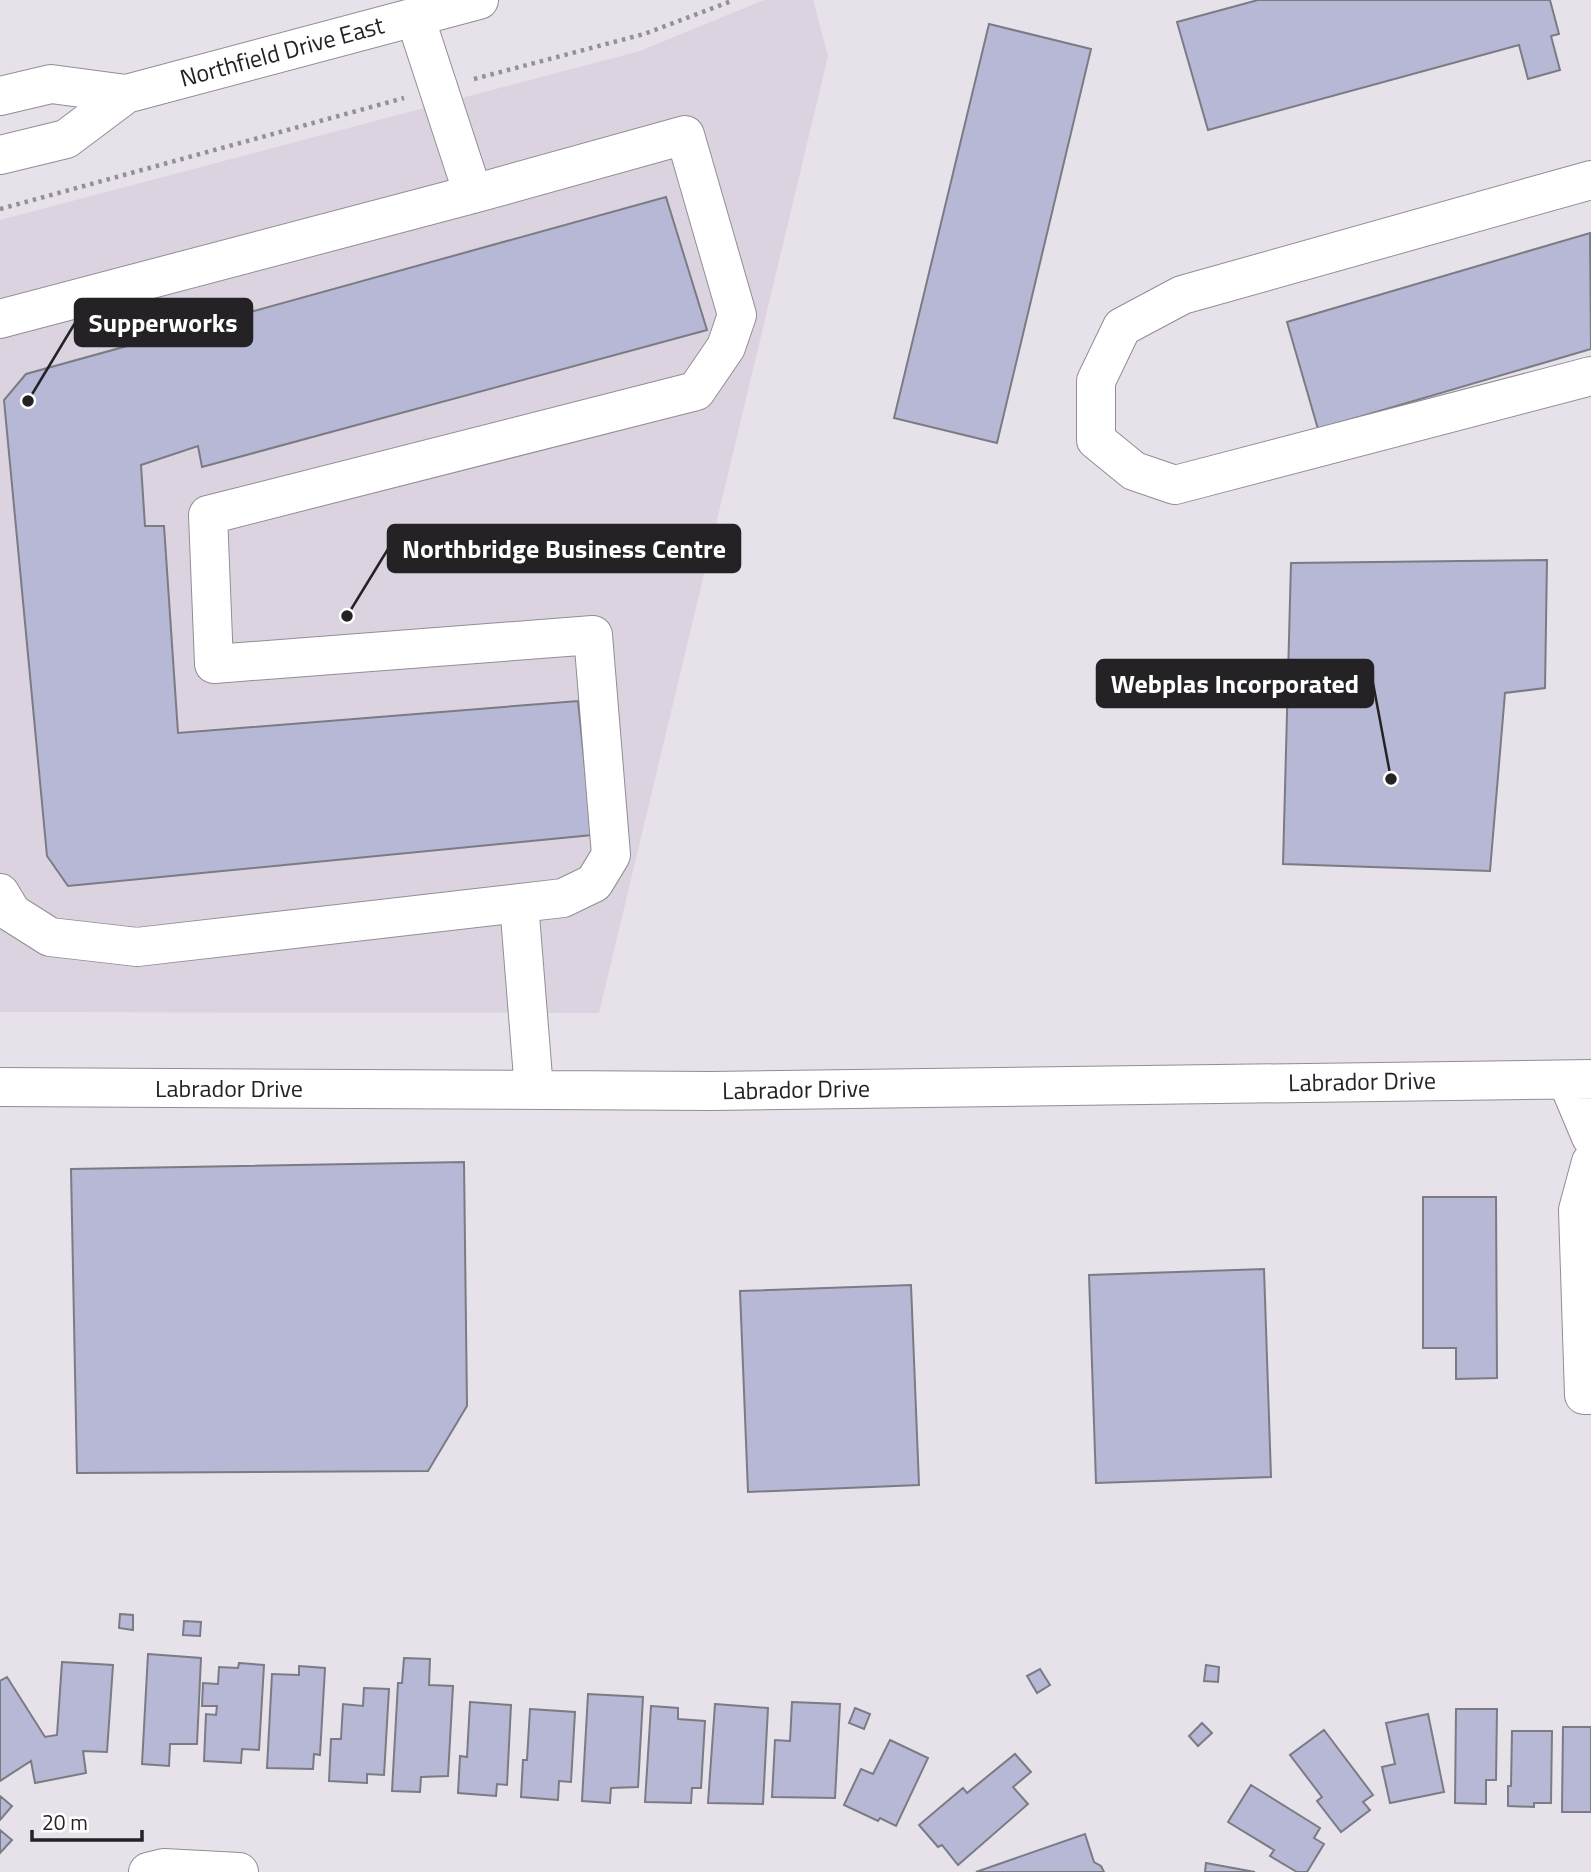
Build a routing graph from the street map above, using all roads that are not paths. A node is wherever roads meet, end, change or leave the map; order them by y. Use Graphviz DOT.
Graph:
graph roads {
  1 [pos="479,0"];
  2 [pos="415,17"];
  3 [pos="126,94"];
  4 [pos="0,96"];
  5 [pos="0,155"];
  6 [pos="1591,180"];
  7 [pos="473,194"];
  8 [pos="0,319"];
  9 [pos="1591,376"];
  10 [pos="0,893"];
  11 [pos="519,903"];
  12 [pos="1579,1079"];
  13 [pos="0,1087"];
  14 [pos="534,1090"];
  15 [pos="1591,1137"];
  16 [pos="1591,1162"];
  17 [pos="1591,1395"];
  18 [pos="148,1872"];
  19 [pos="239,1872"];
  1 -- 2 [label="street, Northfield Drive East"];
  2 -- 3 [label="street, Northfield Drive East"];
  2 -- 7 [label="street"];
  3 -- 4 [label="street, Northfield Drive East"];
  3 -- 5 [label="street, Northfield Drive East"];
  6 -- 9 [label="street"];
  7 -- 8 [label="street"];
  7 -- 11 [label="street"];
  10 -- 11 [label="street"];
  11 -- 14 [label="street"];
  12 -- 14 [label="street, Labrador Drive"];
  12 -- 15 [label="street"];
  13 -- 14 [label="street, Labrador Drive"];
  16 -- 17 [label="street"];
  18 -- 19 [label="street"];
}
